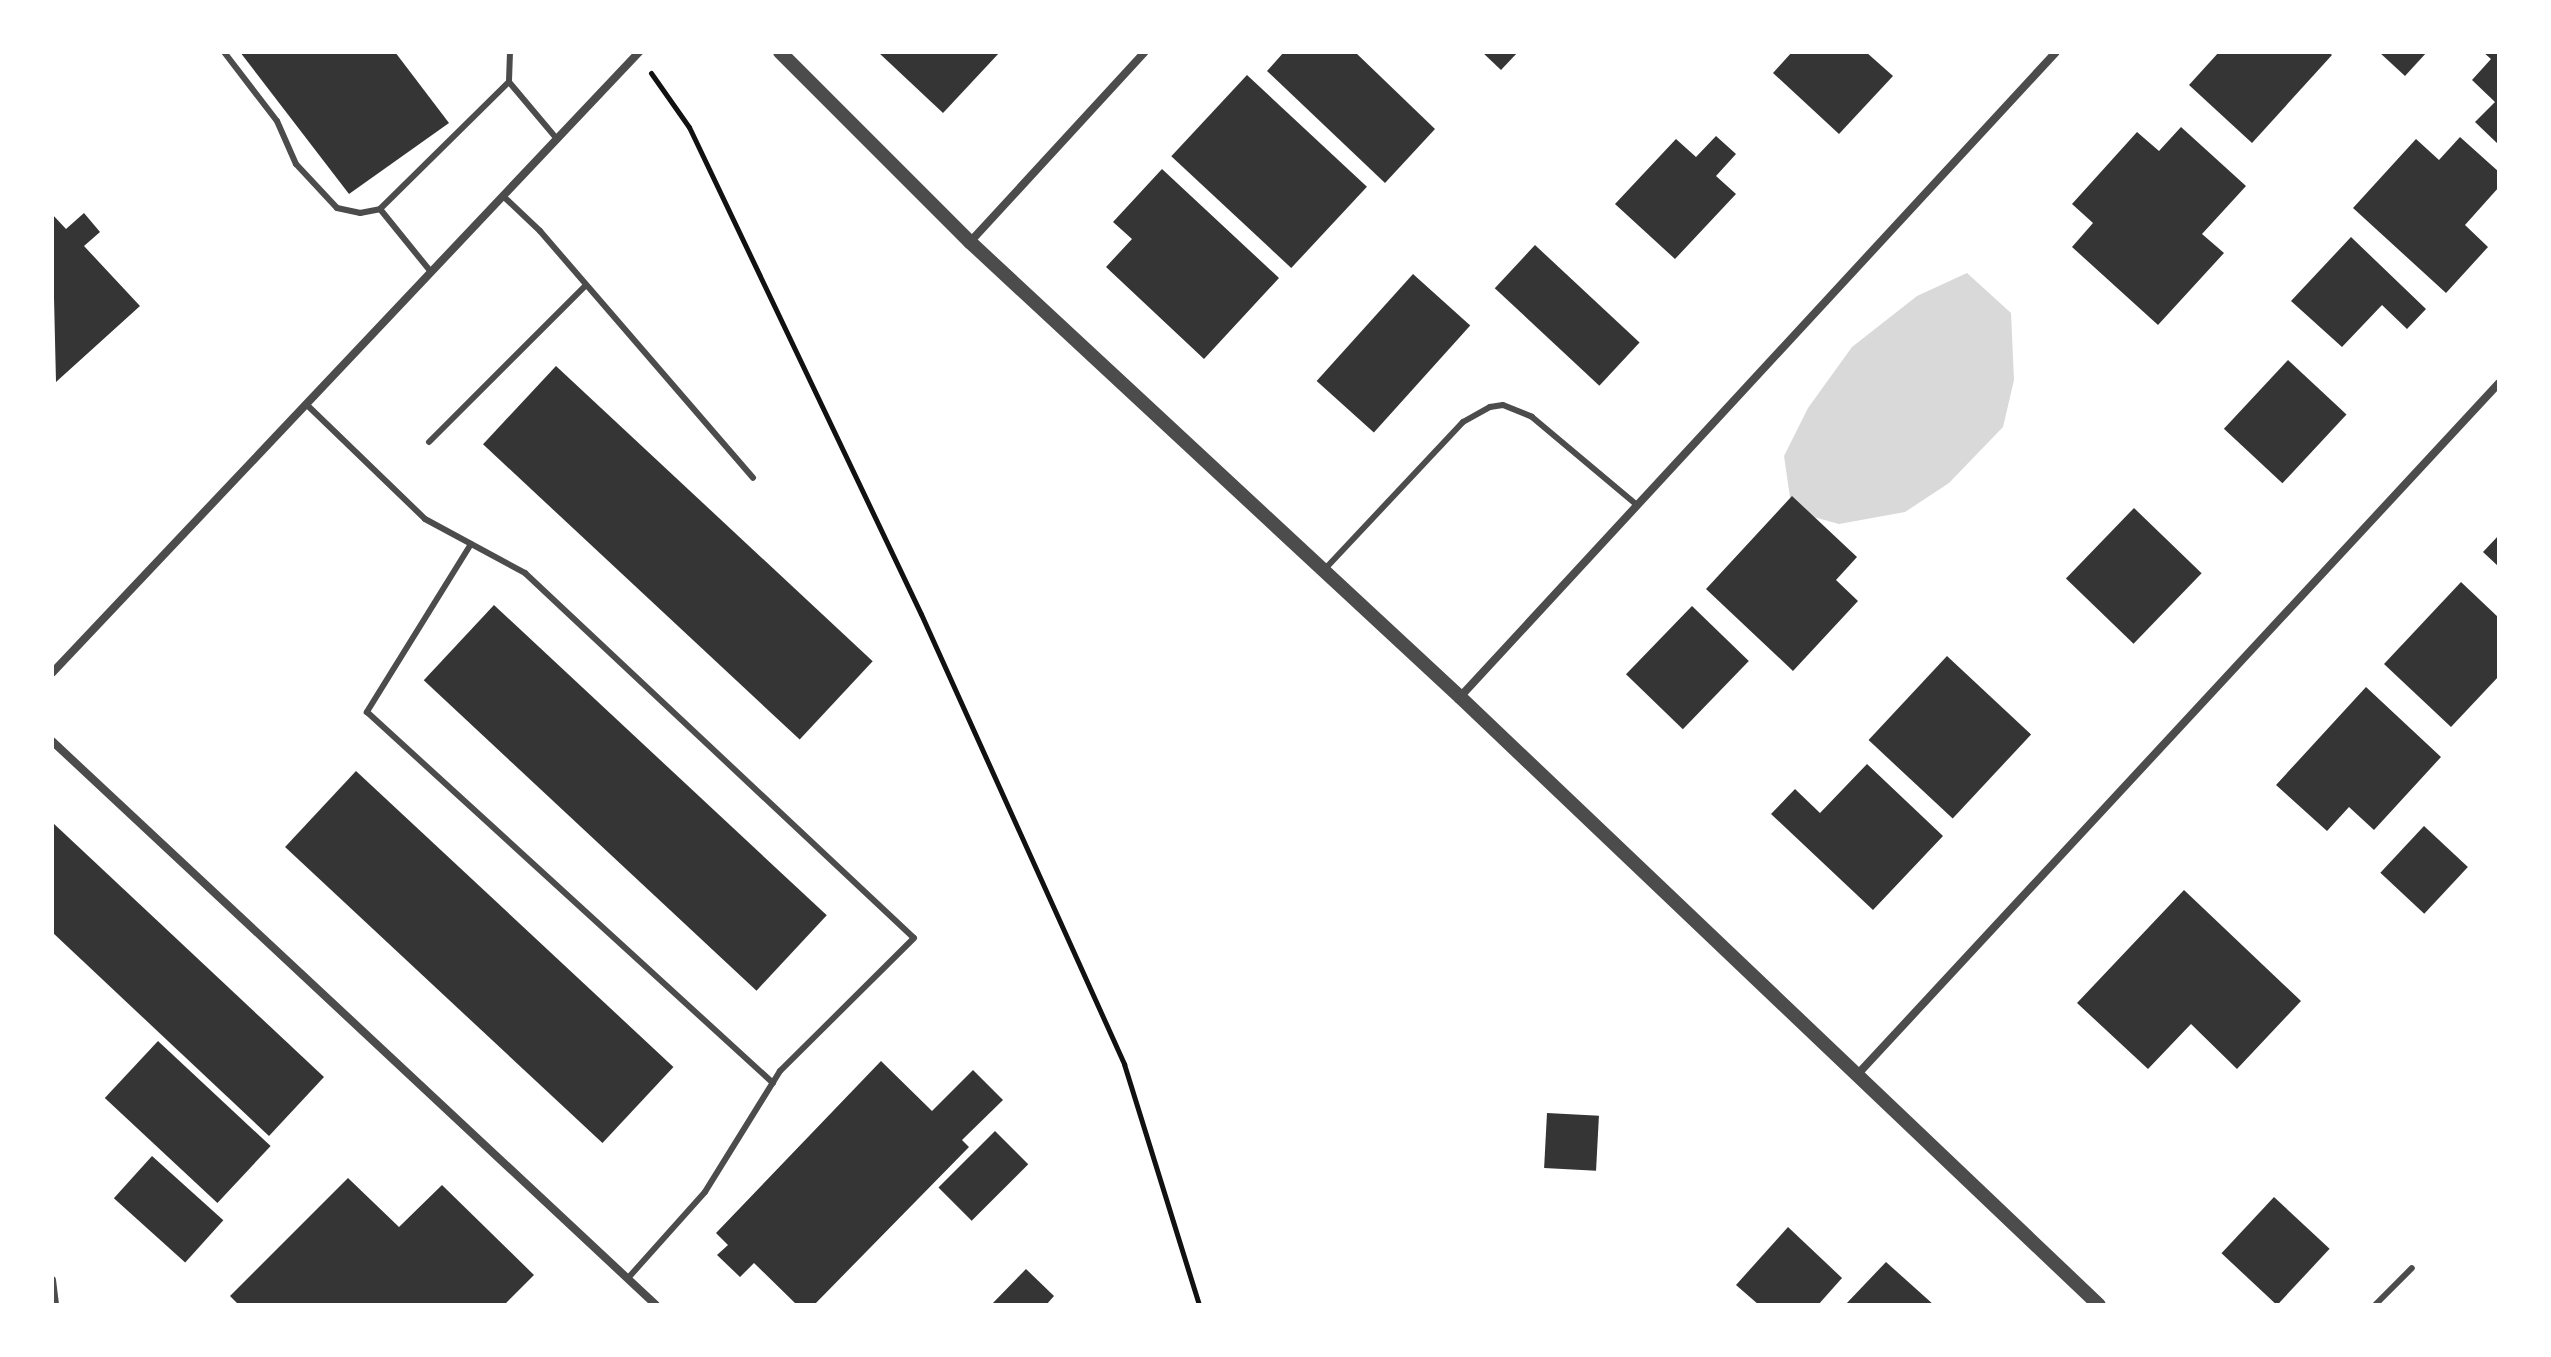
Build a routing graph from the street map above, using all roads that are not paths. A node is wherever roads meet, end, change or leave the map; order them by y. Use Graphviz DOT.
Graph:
graph roads {
  1 [pos="224,52"];
  2 [pos="510,52"];
  3 [pos="780,52"];
  4 [pos="1145,52"];
  5 [pos="2056,52"];
  6 [pos="638,53"];
  7 [pos="509,82"];
  8 [pos="557,139"];
  9 [pos="503,196"];
  10 [pos="380,209"];
  11 [pos="970,242"];
  12 [pos="431,272"];
  13 [pos="586,285"];
  14 [pos="2499,383"];
  15 [pos="306,404"];
  16 [pos="429,442"];
  17 [pos="753,478"];
  18 [pos="1637,505"];
  19 [pos="471,544"];
  20 [pos="1324,570"];
  21 [pos="52,673"];
  22 [pos="1460,697"];
  23 [pos="52,741"];
  24 [pos="1856,1077"];
  25 [pos="773,1083"];
  26 [pos="2412,1268"];
  27 [pos="628,1278"];
  28 [pos="52,1280"];
  29 [pos="2097,1304"];
  30 [pos="55,1305"];
  31 [pos="656,1305"];
  32 [pos="2375,1305"];
  1 -- 10 [label="lane"];
  2 -- 7 [label="lane"];
  3 -- 11 [label="street"];
  4 -- 11 [label="street"];
  5 -- 18 [label="street"];
  6 -- 8 [label="street"];
  7 -- 8 [label="lane"];
  7 -- 10 [label="lane"];
  8 -- 9 [label="street"];
  9 -- 12 [label="street"];
  9 -- 13 [label="lane"];
  10 -- 12 [label="lane"];
  11 -- 20 [label="street"];
  12 -- 15 [label="street"];
  13 -- 16 [label="lane"];
  13 -- 17 [label="lane"];
  14 -- 24 [label="street"];
  15 -- 19 [label="lane"];
  15 -- 21 [label="street"];
  18 -- 20 [label="lane"];
  18 -- 22 [label="street"];
  19 -- 25 [label="lane"];
  19 -- 25 [label="lane"];
  20 -- 22 [label="street"];
  22 -- 24 [label="street"];
  23 -- 27 [label="street"];
  24 -- 29 [label="street"];
  25 -- 27 [label="lane"];
  26 -- 32 [label="lane"];
  27 -- 31 [label="street"];
  28 -- 30 [label="street"];
}
